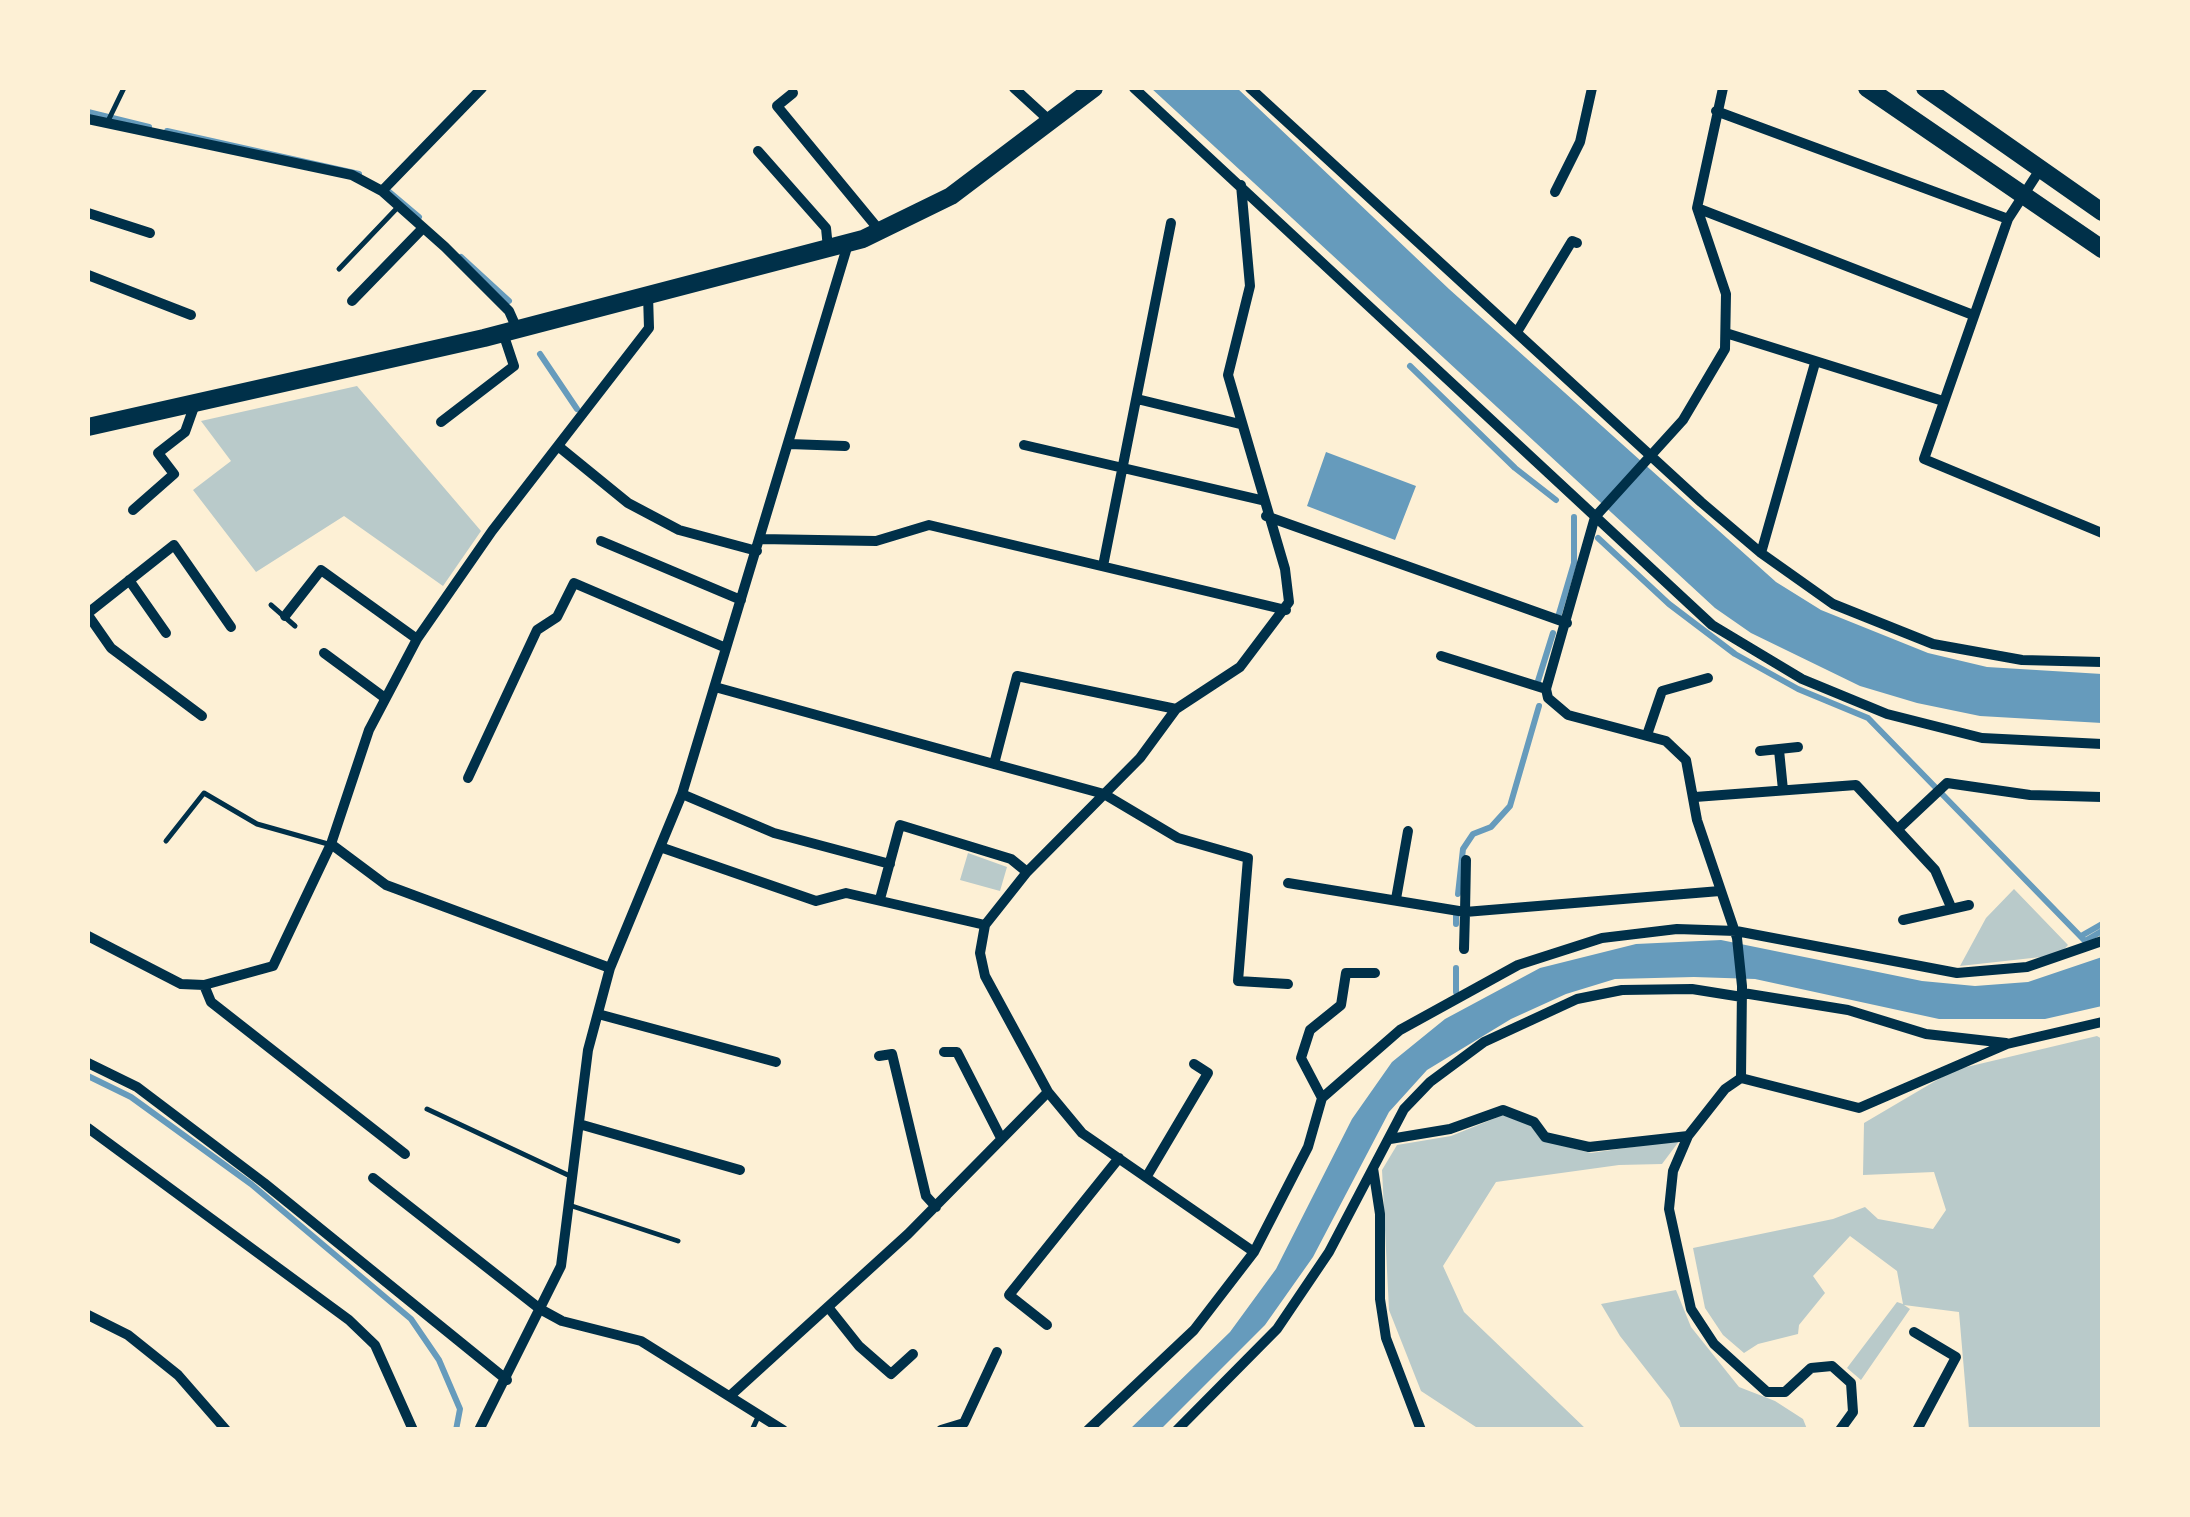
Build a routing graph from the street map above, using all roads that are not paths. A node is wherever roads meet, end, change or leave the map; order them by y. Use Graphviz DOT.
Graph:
graph roads {
  1 [pos="124,88"];
  2 [pos="482,88"];
  3 [pos="1014,88"];
  4 [pos="1094,88"];
  5 [pos="1134,88"];
  6 [pos="1250,88"];
  7 [pos="1592,88"];
  8 [pos="1724,88"];
  9 [pos="1867,88"];
  10 [pos="1924,88"];
  11 [pos="793,94"];
  12 [pos="1716,111"];
  13 [pos="88,119"];
  14 [pos="1051,122"];
  15 [pos="106,124"];
  16 [pos="758,151"];
  17 [pos="2040,168"];
  18 [pos="1241,185"];
  19 [pos="384,188"];
  20 [pos="1555,192"];
  21 [pos="2023,194"];
  22 [pos="399,206"];
  23 [pos="1697,208"];
  24 [pos="2101,210"];
  25 [pos="88,213"];
  26 [pos="2008,219"];
  27 [pos="1172,223"];
  28 [pos="422,228"];
  29 [pos="880,232"];
  30 [pos="150,234"];
  31 [pos="1577,242"];
  32 [pos="848,244"];
  33 [pos="828,248"];
  34 [pos="2102,249"];
  35 [pos="339,269"];
  36 [pos="88,276"];
  37 [pos="648,295"];
  38 [pos="352,300"];
  39 [pos="191,315"];
  40 [pos="1973,315"];
  41 [pos="510,331"];
  42 [pos="1517,332"];
  43 [pos="1729,334"];
  44 [pos="1815,363"];
  45 [pos="1137,399"];
  46 [pos="1943,401"];
  47 [pos="195,404"];
  48 [pos="441,422"];
  49 [pos="1240,424"];
  50 [pos="88,427"];
  51 [pos="789,444"];
  52 [pos="1024,445"];
  53 [pos="558,446"];
  54 [pos="845,446"];
  55 [pos="1649,458"];
  56 [pos="1123,470"];
  57 [pos="1262,500"];
  58 [pos="133,510"];
  59 [pos="1598,514"];
  60 [pos="1266,516"];
  61 [pos="2102,534"];
  62 [pos="760,539"];
  63 [pos="601,541"];
  64 [pos="757,551"];
  65 [pos="1761,553"];
  66 [pos="1103,566"];
  67 [pos="129,580"];
  68 [pos="741,600"];
  69 [pos="271,606"];
  70 [pos="1286,610"];
  71 [pos="88,614"];
  72 [pos="284,616"];
  73 [pos="1567,622"];
  74 [pos="295,626"];
  75 [pos="231,627"];
  76 [pos="166,634"];
  77 [pos="417,638"];
  78 [pos="726,648"];
  79 [pos="324,652"];
  80 [pos="1440,656"];
  81 [pos="2102,662"];
  82 [pos="1708,678"];
  83 [pos="715,687"];
  84 [pos="1546,689"];
  85 [pos="385,698"];
  86 [pos="1176,709"];
  87 [pos="202,716"];
  88 [pos="1646,736"];
  89 [pos="2102,744"];
  90 [pos="1798,747"];
  91 [pos="1780,750"];
  92 [pos="1760,751"];
  93 [pos="994,764"];
  94 [pos="468,778"];
  95 [pos="1783,790"];
  96 [pos="682,794"];
  97 [pos="1104,794"];
  98 [pos="1695,797"];
  99 [pos="2102,798"];
  100 [pos="1898,829"];
  101 [pos="1408,831"];
  102 [pos="166,840"];
  103 [pos="331,844"];
  104 [pos="664,848"];
  105 [pos="1466,860"];
  106 [pos="890,864"];
  107 [pos="1027,872"];
  108 [pos="1288,883"];
  109 [pos="1720,891"];
  110 [pos="880,899"];
  111 [pos="1396,899"];
  112 [pos="1969,905"];
  113 [pos="1950,907"];
  114 [pos="1465,912"];
  115 [pos="1903,920"];
  116 [pos="985,925"];
  117 [pos="1736,934"];
  118 [pos="88,936"];
  119 [pos="2102,941"];
  120 [pos="1464,949"];
  121 [pos="610,968"];
  122 [pos="1375,972"];
  123 [pos="1288,984"];
  124 [pos="204,986"];
  125 [pos="1742,992"];
  126 [pos="598,1014"];
  127 [pos="2102,1022"];
  128 [pos="2090,1028"];
  129 [pos="2102,1034"];
  130 [pos="2007,1044"];
  131 [pos="944,1052"];
  132 [pos="880,1056"];
  133 [pos="88,1062"];
  134 [pos="776,1062"];
  135 [pos="1194,1064"];
  136 [pos="1741,1078"];
  137 [pos="1048,1092"];
  138 [pos="1322,1098"];
  139 [pos="427,1109"];
  140 [pos="578,1124"];
  141 [pos="88,1128"];
  142 [pos="1688,1136"];
  143 [pos="1001,1138"];
  144 [pos="1390,1139"];
  145 [pos="404,1154"];
  146 [pos="1119,1158"];
  147 [pos="1373,1167"];
  148 [pos="740,1170"];
  149 [pos="1146,1176"];
  150 [pos="572,1177"];
  151 [pos="373,1178"];
  152 [pos="569,1205"];
  153 [pos="936,1207"];
  154 [pos="678,1241"];
  155 [pos="1254,1252"];
  156 [pos="828,1307"];
  157 [pos="540,1309"];
  158 [pos="88,1315"];
  159 [pos="1047,1326"];
  160 [pos="1914,1332"];
  161 [pos="998,1352"];
  162 [pos="913,1354"];
  163 [pos="507,1380"];
  164 [pos="731,1396"];
  165 [pos="759,1414"];
  166 [pos="226,1430"];
  167 [pos="412,1430"];
  168 [pos="479,1430"];
  169 [pos="752,1430"];
  170 [pos="783,1430"];
  171 [pos="941,1430"];
  172 [pos="1088,1430"];
  173 [pos="1177,1430"];
  174 [pos="1421,1430"];
  175 [pos="1840,1430"];
  176 [pos="1917,1430"];
  1 -- 15 [label="lane"];
  2 -- 19 [label="street"];
  3 -- 14 [label="street"];
  4 -- 14 [label="main road"];
  5 -- 18 [label="street"];
  6 -- 42 [label="street"];
  7 -- 20 [label="street"];
  8 -- 12 [label="street"];
  9 -- 21 [label="main road"];
  10 -- 17 [label="main road"];
  11 -- 29 [label="street"];
  12 -- 23 [label="street"];
  12 -- 26 [label="street"];
  13 -- 15 [label="street"];
  14 -- 29 [label="main road"];
  15 -- 19 [label="street"];
  16 -- 33 [label="street"];
  17 -- 21 [label="street"];
  17 -- 24 [label="main road"];
  18 -- 49 [label="street"];
  18 -- 59 [label="street"];
  19 -- 22 [label="street"];
  21 -- 26 [label="street"];
  21 -- 34 [label="main road"];
  22 -- 28 [label="street"];
  22 -- 35 [label="lane"];
  23 -- 40 [label="street"];
  23 -- 43 [label="street"];
  25 -- 30 [label="street"];
  26 -- 40 [label="street"];
  27 -- 45 [label="street"];
  28 -- 38 [label="street"];
  28 -- 41 [label="street"];
  29 -- 32 [label="main road"];
  31 -- 42 [label="street"];
  32 -- 33 [label="main road"];
  32 -- 51 [label="street"];
  33 -- 37 [label="main road"];
  36 -- 39 [label="street"];
  37 -- 41 [label="main road"];
  37 -- 53 [label="street"];
  40 -- 46 [label="street"];
  41 -- 47 [label="main road"];
  41 -- 48 [label="street"];
  42 -- 55 [label="street"];
  43 -- 44 [label="street"];
  43 -- 55 [label="street"];
  44 -- 46 [label="street"];
  44 -- 65 [label="street"];
  45 -- 49 [label="street"];
  45 -- 56 [label="street"];
  46 -- 61 [label="street"];
  47 -- 50 [label="main road"];
  47 -- 58 [label="street"];
  49 -- 57 [label="street"];
  51 -- 54 [label="street"];
  51 -- 62 [label="street"];
  52 -- 56 [label="street"];
  53 -- 64 [label="street"];
  53 -- 77 [label="street"];
  55 -- 59 [label="street"];
  55 -- 65 [label="street"];
  56 -- 57 [label="street"];
  56 -- 66 [label="street"];
  57 -- 60 [label="street"];
  59 -- 73 [label="street"];
  59 -- 89 [label="street"];
  60 -- 70 [label="street"];
  60 -- 73 [label="street"];
  62 -- 64 [label="street"];
  62 -- 66 [label="street"];
  63 -- 68 [label="street"];
  64 -- 68 [label="street"];
  65 -- 81 [label="street"];
  66 -- 70 [label="street"];
  67 -- 71 [label="street"];
  67 -- 75 [label="street"];
  67 -- 76 [label="street"];
  68 -- 78 [label="street"];
  69 -- 72 [label="lane"];
  70 -- 86 [label="street"];
  71 -- 87 [label="street"];
  72 -- 74 [label="lane"];
  72 -- 77 [label="street"];
  73 -- 84 [label="street"];
  77 -- 85 [label="street"];
  78 -- 83 [label="street"];
  78 -- 94 [label="street"];
  79 -- 85 [label="street"];
  80 -- 84 [label="street"];
  82 -- 88 [label="street"];
  83 -- 93 [label="street"];
  83 -- 96 [label="street"];
  84 -- 88 [label="street"];
  85 -- 103 [label="street"];
  86 -- 93 [label="street"];
  86 -- 97 [label="street"];
  88 -- 98 [label="street"];
  90 -- 91 [label="street"];
  91 -- 92 [label="street"];
  91 -- 95 [label="street"];
  93 -- 97 [label="street"];
  95 -- 98 [label="street"];
  95 -- 100 [label="street"];
  96 -- 104 [label="street"];
  96 -- 106 [label="street"];
  97 -- 107 [label="street"];
  97 -- 123 [label="street"];
  98 -- 109 [label="street"];
  99 -- 100 [label="street"];
  100 -- 113 [label="street"];
  101 -- 111 [label="street"];
  102 -- 103 [label="lane"];
  103 -- 121 [label="street"];
  103 -- 124 [label="street"];
  104 -- 110 [label="street"];
  104 -- 121 [label="street"];
  105 -- 114 [label="street"];
  106 -- 107 [label="street"];
  106 -- 110 [label="street"];
  107 -- 116 [label="street"];
  108 -- 111 [label="street"];
  109 -- 114 [label="street"];
  109 -- 117 [label="street"];
  110 -- 116 [label="street"];
  111 -- 114 [label="street"];
  112 -- 113 [label="street"];
  113 -- 115 [label="street"];
  114 -- 120 [label="street"];
  116 -- 137 [label="street"];
  117 -- 119 [label="street"];
  117 -- 125 [label="street"];
  117 -- 138 [label="street"];
  118 -- 124 [label="street"];
  121 -- 126 [label="street"];
  122 -- 138 [label="street"];
  124 -- 145 [label="street"];
  125 -- 130 [label="street"];
  125 -- 136 [label="street"];
  125 -- 144 [label="street"];
  126 -- 134 [label="street"];
  126 -- 140 [label="street"];
  127 -- 128 [label="street"];
  128 -- 129 [label="street"];
  128 -- 130 [label="street"];
  130 -- 136 [label="street"];
  131 -- 143 [label="street"];
  132 -- 153 [label="street"];
  133 -- 163 [label="street"];
  135 -- 149 [label="street"];
  136 -- 142 [label="street"];
  137 -- 143 [label="street"];
  137 -- 146 [label="street"];
  138 -- 155 [label="street"];
  139 -- 150 [label="lane"];
  140 -- 148 [label="street"];
  140 -- 150 [label="street"];
  141 -- 167 [label="street"];
  142 -- 144 [label="street"];
  142 -- 175 [label="street"];
  143 -- 153 [label="street"];
  144 -- 147 [label="street"];
  146 -- 149 [label="street"];
  146 -- 159 [label="street"];
  147 -- 173 [label="street"];
  147 -- 174 [label="street"];
  149 -- 155 [label="street"];
  150 -- 152 [label="street"];
  151 -- 157 [label="street"];
  152 -- 154 [label="lane"];
  152 -- 157 [label="street"];
  153 -- 156 [label="street"];
  155 -- 172 [label="street"];
  156 -- 162 [label="street"];
  156 -- 164 [label="street"];
  157 -- 163 [label="street"];
  157 -- 164 [label="street"];
  158 -- 166 [label="street"];
  160 -- 176 [label="street"];
  161 -- 171 [label="street"];
  163 -- 168 [label="street"];
  164 -- 165 [label="street"];
  165 -- 169 [label="lane"];
  165 -- 170 [label="street"];
}
